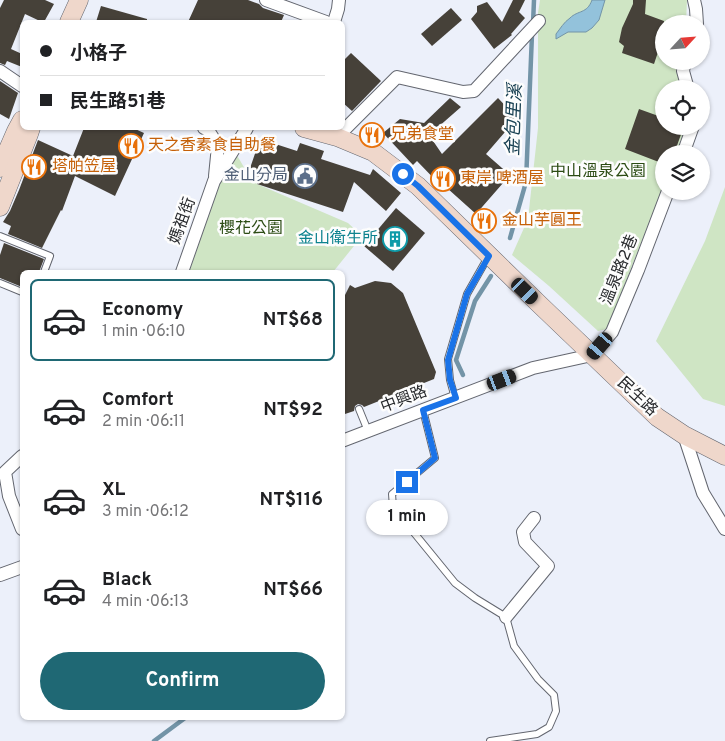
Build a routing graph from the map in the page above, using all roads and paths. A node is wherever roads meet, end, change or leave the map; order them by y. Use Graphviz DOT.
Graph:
graph roads {
  1 [pos="79,0"];
  2 [pos="266,0"];
  3 [pos="339,0"];
  4 [pos="694,0"];
  5 [pos="696,15"];
  6 [pos="70,20"];
  7 [pos="321,20"];
  8 [pos="335,20"];
  9 [pos="539,21"];
  10 [pos="0,71"];
  11 [pos="20,85"];
  12 [pos="20,124"];
  13 [pos="345,129"];
  14 [pos="30,130"];
  15 [pos="208,130"];
  16 [pos="246,130"];
  17 [pos="312,130"];
  18 [pos="344,130"];
  19 [pos="337,137"];
  20 [pos="0,168"];
  21 [pos="214,181"];
  22 [pos="665,200"];
  23 [pos="0,207"];
  24 [pos="0,236"];
  25 [pos="489,256"];
  26 [pos="45,270"];
  27 [pos="183,270"];
  28 [pos="0,283"];
  29 [pos="20,291"];
  30 [pos="592,355"];
  31 [pos="456,398"];
  32 [pos="359,409"];
  33 [pos="423,410"];
  34 [pos="368,431"];
  35 [pos="684,435"];
  36 [pos="345,440"];
  37 [pos="725,456"];
  38 [pos="20,458"];
  39 [pos="534,518"];
  40 [pos="20,524"];
  41 [pos="725,529"];
  42 [pos="20,568"];
  43 [pos="2,575"];
  44 [pos="506,617"];
  45 [pos="490,741"];
  1 -- 6 [label="street"];
  2 -- 7 [label="street"];
  3 -- 8 [label="street"];
  4 -- 5 [label="street"];
  9 -- 13 [label="street"];
  10 -- 11 [label="street"];
  12 -- 20 [label="street"];
  14 -- 23 [label="street"];
  15 -- 21 [label="street, 媽祖街"];
  16 -- 21 [label="street, 媽祖街"];
  17 -- 19 [label="street, 民生路"];
  18 -- 19 [label="street"];
  19 -- 25 [label="street, 民生路"];
  21 -- 27 [label="street, 媽祖街"];
  22 -- 30 [label="street, 溫泉路2巷"];
  24 -- 26 [label="lane"];
  25 -- 30 [label="street, 民生路"];
  25 -- 31 [label="lane"];
  28 -- 29 [label="lane"];
  30 -- 31 [label="street, 中興路"];
  30 -- 35 [label="street, 民生路"];
  31 -- 33 [label="street, 中興路"];
  32 -- 34 [label="lane"];
  33 -- 34 [label="street, 中興路"];
  33 -- 44 [label="lane"];
  34 -- 36 [label="street, 中興路"];
  35 -- 37 [label="street, 民生路"];
  35 -- 41 [label="street"];
  38 -- 40 [label="street"];
  39 -- 44 [label="street"];
  42 -- 43 [label="street"];
  44 -- 45 [label="lane"];
}
